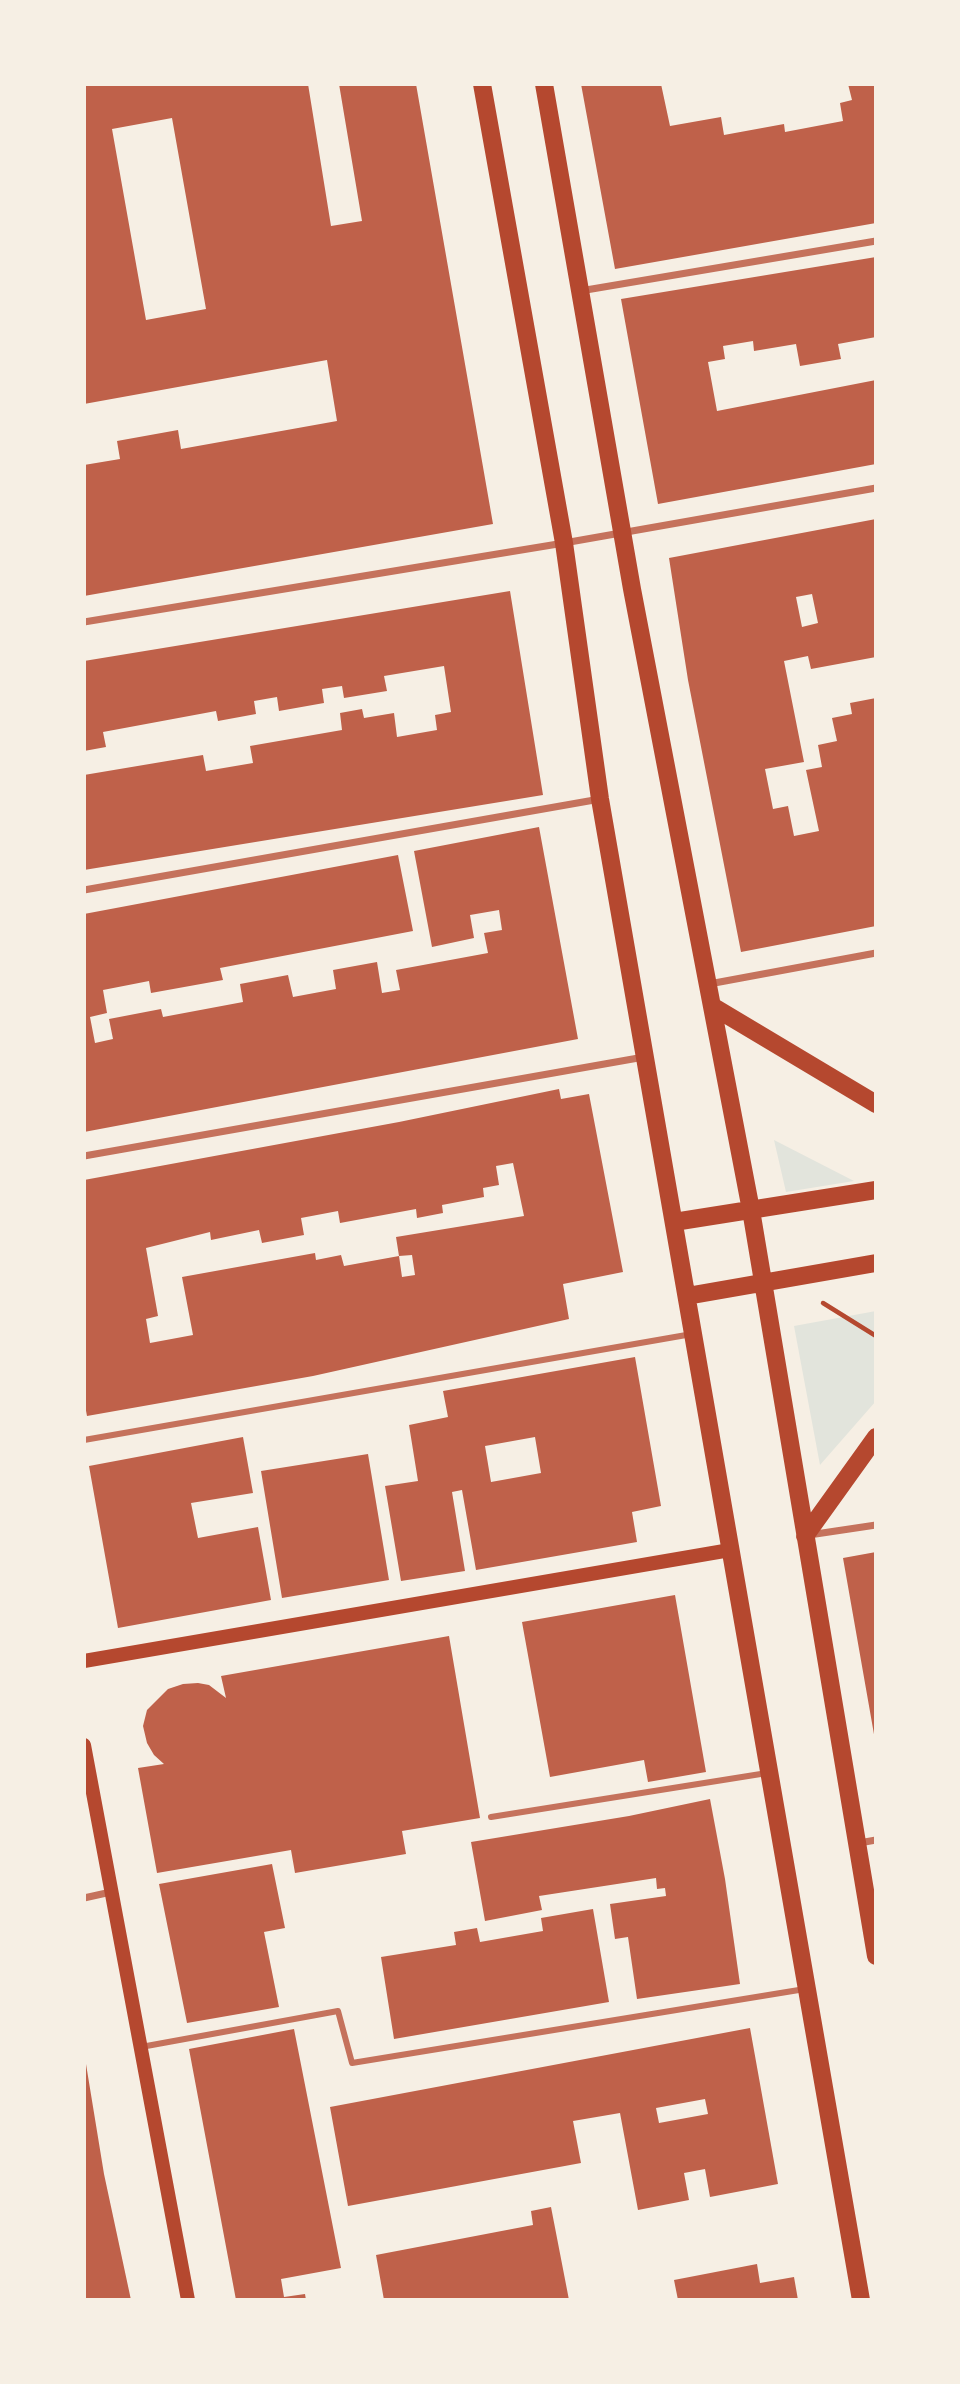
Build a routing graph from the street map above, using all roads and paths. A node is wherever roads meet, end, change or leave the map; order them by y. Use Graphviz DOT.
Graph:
graph roads {
  1 [pos="482,84"];
  2 [pos="544,84"];
  3 [pos="876,241"];
  4 [pos="579,291"];
  5 [pos="876,488"];
  6 [pos="622,532"];
  7 [pos="564,543"];
  8 [pos="84,622"];
  9 [pos="600,799"];
  10 [pos="84,890"];
  11 [pos="876,953"];
  12 [pos="708,985"];
  13 [pos="712,1006"];
  14 [pos="645,1057"];
  15 [pos="876,1104"];
  16 [pos="84,1156"];
  17 [pos="876,1190"];
  18 [pos="751,1210"];
  19 [pos="674,1222"];
  20 [pos="876,1263"];
  21 [pos="764,1283"];
  22 [pos="687,1296"];
  23 [pos="823,1302"];
  24 [pos="694,1334"];
  25 [pos="876,1336"];
  26 [pos="876,1437"];
  27 [pos="84,1440"];
  28 [pos="876,1525"];
  29 [pos="805,1536"];
  30 [pos="730,1550"];
  31 [pos="84,1661"];
  32 [pos="84,1745"];
  33 [pos="769,1772"];
  34 [pos="491,1817"];
  35 [pos="876,1840"];
  36 [pos="857,1843"];
  37 [pos="111,1892"];
  38 [pos="84,1898"];
  39 [pos="876,1956"];
  40 [pos="806,1989"];
  41 [pos="141,2047"];
  42 [pos="188,2300"];
  43 [pos="861,2300"];
  1 -- 7 [label="main road"];
  2 -- 4 [label="main road"];
  3 -- 4 [label="street"];
  4 -- 6 [label="main road"];
  5 -- 6 [label="street"];
  6 -- 7 [label="street"];
  6 -- 12 [label="main road"];
  7 -- 8 [label="street"];
  7 -- 9 [label="main road"];
  9 -- 10 [label="street"];
  9 -- 14 [label="main road"];
  11 -- 12 [label="street"];
  12 -- 13 [label="main road"];
  13 -- 15 [label="main road"];
  13 -- 18 [label="main road"];
  14 -- 16 [label="street"];
  14 -- 19 [label="main road"];
  17 -- 18 [label="main road"];
  18 -- 19 [label="main road"];
  18 -- 21 [label="main road"];
  19 -- 22 [label="main road"];
  20 -- 21 [label="main road"];
  21 -- 22 [label="main road"];
  21 -- 29 [label="main road"];
  22 -- 24 [label="main road"];
  23 -- 25 [label="path"];
  24 -- 27 [label="street"];
  24 -- 30 [label="main road"];
  26 -- 29 [label="main road"];
  28 -- 29 [label="street"];
  29 -- 36 [label="main road"];
  30 -- 31 [label="main road"];
  30 -- 33 [label="main road"];
  32 -- 37 [label="main road"];
  33 -- 34 [label="street"];
  33 -- 40 [label="main road"];
  35 -- 36 [label="street"];
  36 -- 39 [label="main road"];
  37 -- 38 [label="street"];
  37 -- 41 [label="main road"];
  40 -- 41 [label="street"];
  40 -- 43 [label="main road"];
  41 -- 42 [label="main road"];
}
